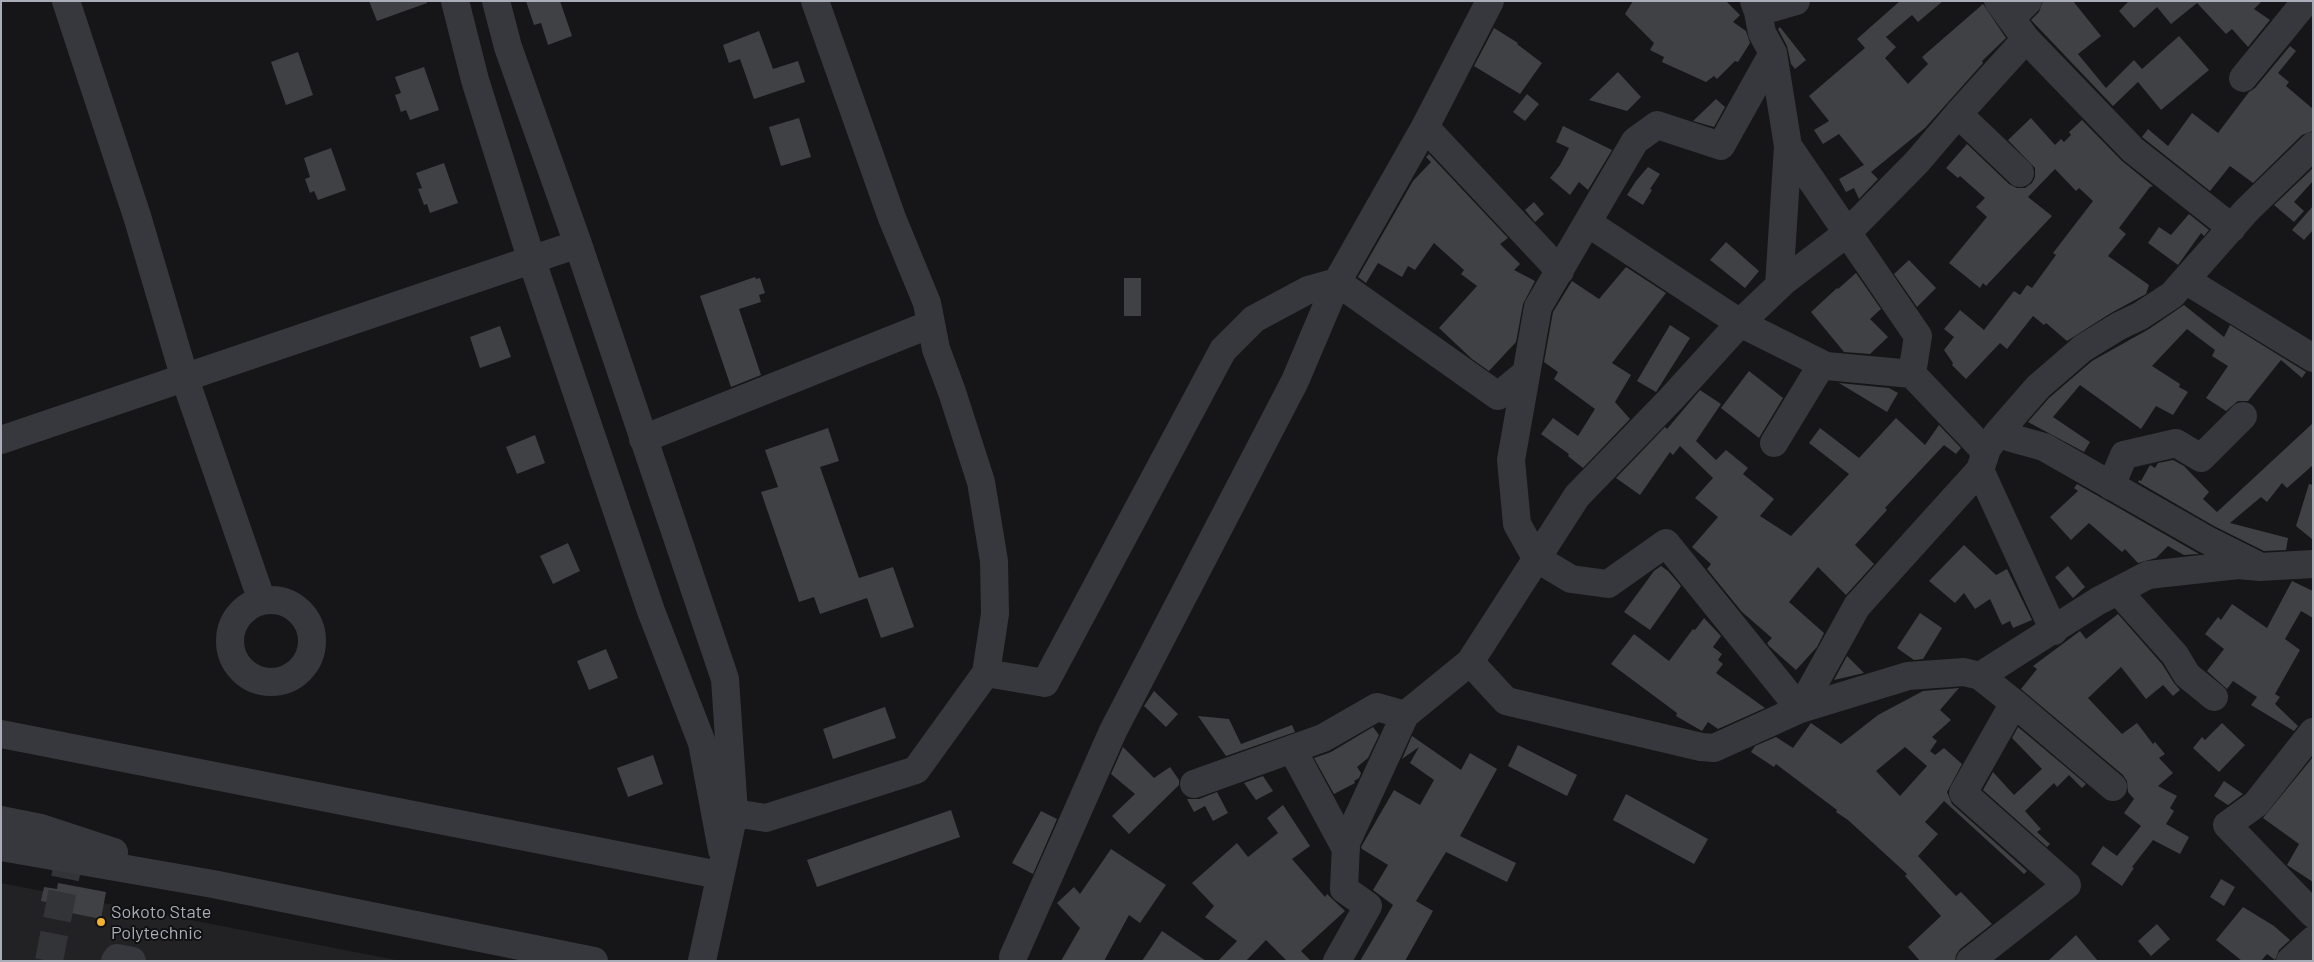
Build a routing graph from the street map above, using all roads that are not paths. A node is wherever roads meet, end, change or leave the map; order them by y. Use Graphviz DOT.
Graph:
graph roads {
  1 [pos="66,1"];
  2 [pos="455,1"];
  3 [pos="496,1"];
  4 [pos="815,1"];
  5 [pos="1490,1"];
  6 [pos="1796,1"];
  7 [pos="2306,1"];
  8 [pos="1756,6"];
  9 [pos="2016,15"];
  10 [pos="1773,53"];
  11 [pos="2243,78"];
  12 [pos="1958,114"];
  13 [pos="1425,127"];
  14 [pos="1788,146"];
  15 [pos="2313,146"];
  16 [pos="2020,173"];
  17 [pos="1588,223"];
  18 [pos="2232,228"];
  19 [pos="1847,233"];
  20 [pos="578,244"];
  21 [pos="531,258"];
  22 [pos="1560,270"];
  23 [pos="2187,281"];
  24 [pos="1337,282"];
  25 [pos="1779,286"];
  26 [pos="1740,323"];
  27 [pos="931,324"];
  28 [pos="2313,358"];
  29 [pos="1822,364"];
  30 [pos="1526,373"];
  31 [pos="1912,374"];
  32 [pos="185,378"];
  33 [pos="2243,416"];
  34 [pos="643,438"];
  35 [pos="1,440"];
  36 [pos="1774,443"];
  37 [pos="1987,452"];
  38 [pos="2111,486"];
  39 [pos="1536,558"];
  40 [pos="2313,564"];
  41 [pos="2260,567"];
  42 [pos="2118,591"];
  43 [pos="262,602"];
  44 [pos="2054,631"];
  45 [pos="1470,662"];
  46 [pos="986,673"];
  47 [pos="1980,676"];
  48 [pos="2214,697"];
  49 [pos="2014,703"];
  50 [pos="1800,709"];
  51 [pos="1405,715"];
  52 [pos="2313,732"];
  53 [pos="1,734"];
  54 [pos="1292,749"];
  55 [pos="1194,784"];
  56 [pos="2113,786"];
  57 [pos="734,814"];
  58 [pos="1,820"];
  59 [pos="1,847"];
  60 [pos="1346,849"];
  61 [pos="722,867"];
  62 [pos="213,884"];
  63 [pos="2313,914"];
  64 [pos="2313,940"];
  65 [pos="1013,957"];
  66 [pos="115,961"];
  67 [pos="132,961"];
  68 [pos="594,961"];
  69 [pos="702,961"];
  70 [pos="1336,961"];
  71 [pos="1970,961"];
  72 [pos="2290,961"];
  1 -- 32 [label="street"];
  2 -- 21 [label="street"];
  3 -- 20 [label="street"];
  4 -- 27 [label="street"];
  5 -- 13 [label="street"];
  6 -- 8 [label="street"];
  7 -- 11 [label="street"];
  8 -- 10 [label="street"];
  9 -- 12 [label="street"];
  9 -- 18 [label="street"];
  10 -- 14 [label="street"];
  10 -- 17 [label="street"];
  12 -- 16 [label="street"];
  12 -- 19 [label="street"];
  13 -- 22 [label="street"];
  13 -- 24 [label="street"];
  14 -- 19 [label="street"];
  14 -- 25 [label="street"];
  15 -- 18 [label="street"];
  17 -- 22 [label="street"];
  17 -- 26 [label="street"];
  18 -- 23 [label="street"];
  19 -- 25 [label="street"];
  19 -- 31 [label="street"];
  20 -- 21 [label="street"];
  20 -- 34 [label="street"];
  21 -- 32 [label="street"];
  21 -- 61 [label="street"];
  22 -- 30 [label="street"];
  23 -- 28 [label="street"];
  23 -- 37 [label="street"];
  24 -- 30 [label="street"];
  24 -- 46 [label="street"];
  24 -- 65 [label="street"];
  25 -- 26 [label="street"];
  26 -- 29 [label="street"];
  26 -- 39 [label="street"];
  27 -- 34 [label="street"];
  27 -- 46 [label="street"];
  29 -- 31 [label="street"];
  29 -- 36 [label="street"];
  30 -- 39 [label="street"];
  31 -- 37 [label="street"];
  32 -- 35 [label="street"];
  32 -- 43 [label="street"];
  33 -- 38 [label="street"];
  34 -- 57 [label="street"];
  37 -- 38 [label="street"];
  37 -- 44 [label="street"];
  37 -- 50 [label="street"];
  38 -- 41 [label="street"];
  39 -- 45 [label="street"];
  39 -- 50 [label="street"];
  40 -- 41 [label="street"];
  41 -- 42 [label="street"];
  42 -- 44 [label="street"];
  42 -- 48 [label="street"];
  44 -- 47 [label="street"];
  45 -- 50 [label="street"];
  45 -- 51 [label="street"];
  46 -- 57 [label="street"];
  47 -- 49 [label="street"];
  47 -- 50 [label="street"];
  49 -- 56 [label="street"];
  49 -- 71 [label="street"];
  51 -- 54 [label="street"];
  51 -- 60 [label="street"];
  52 -- 63 [label="street"];
  53 -- 61 [label="street"];
  54 -- 55 [label="street"];
  54 -- 60 [label="street"];
  57 -- 61 [label="street"];
  58 -- 62 [label="street"];
  59 -- 62 [label="street"];
  60 -- 70 [label="street"];
  61 -- 69 [label="street"];
  62 -- 68 [label="street"];
  64 -- 72 [label="street"];
  66 -- 67 [label="street"];
}
